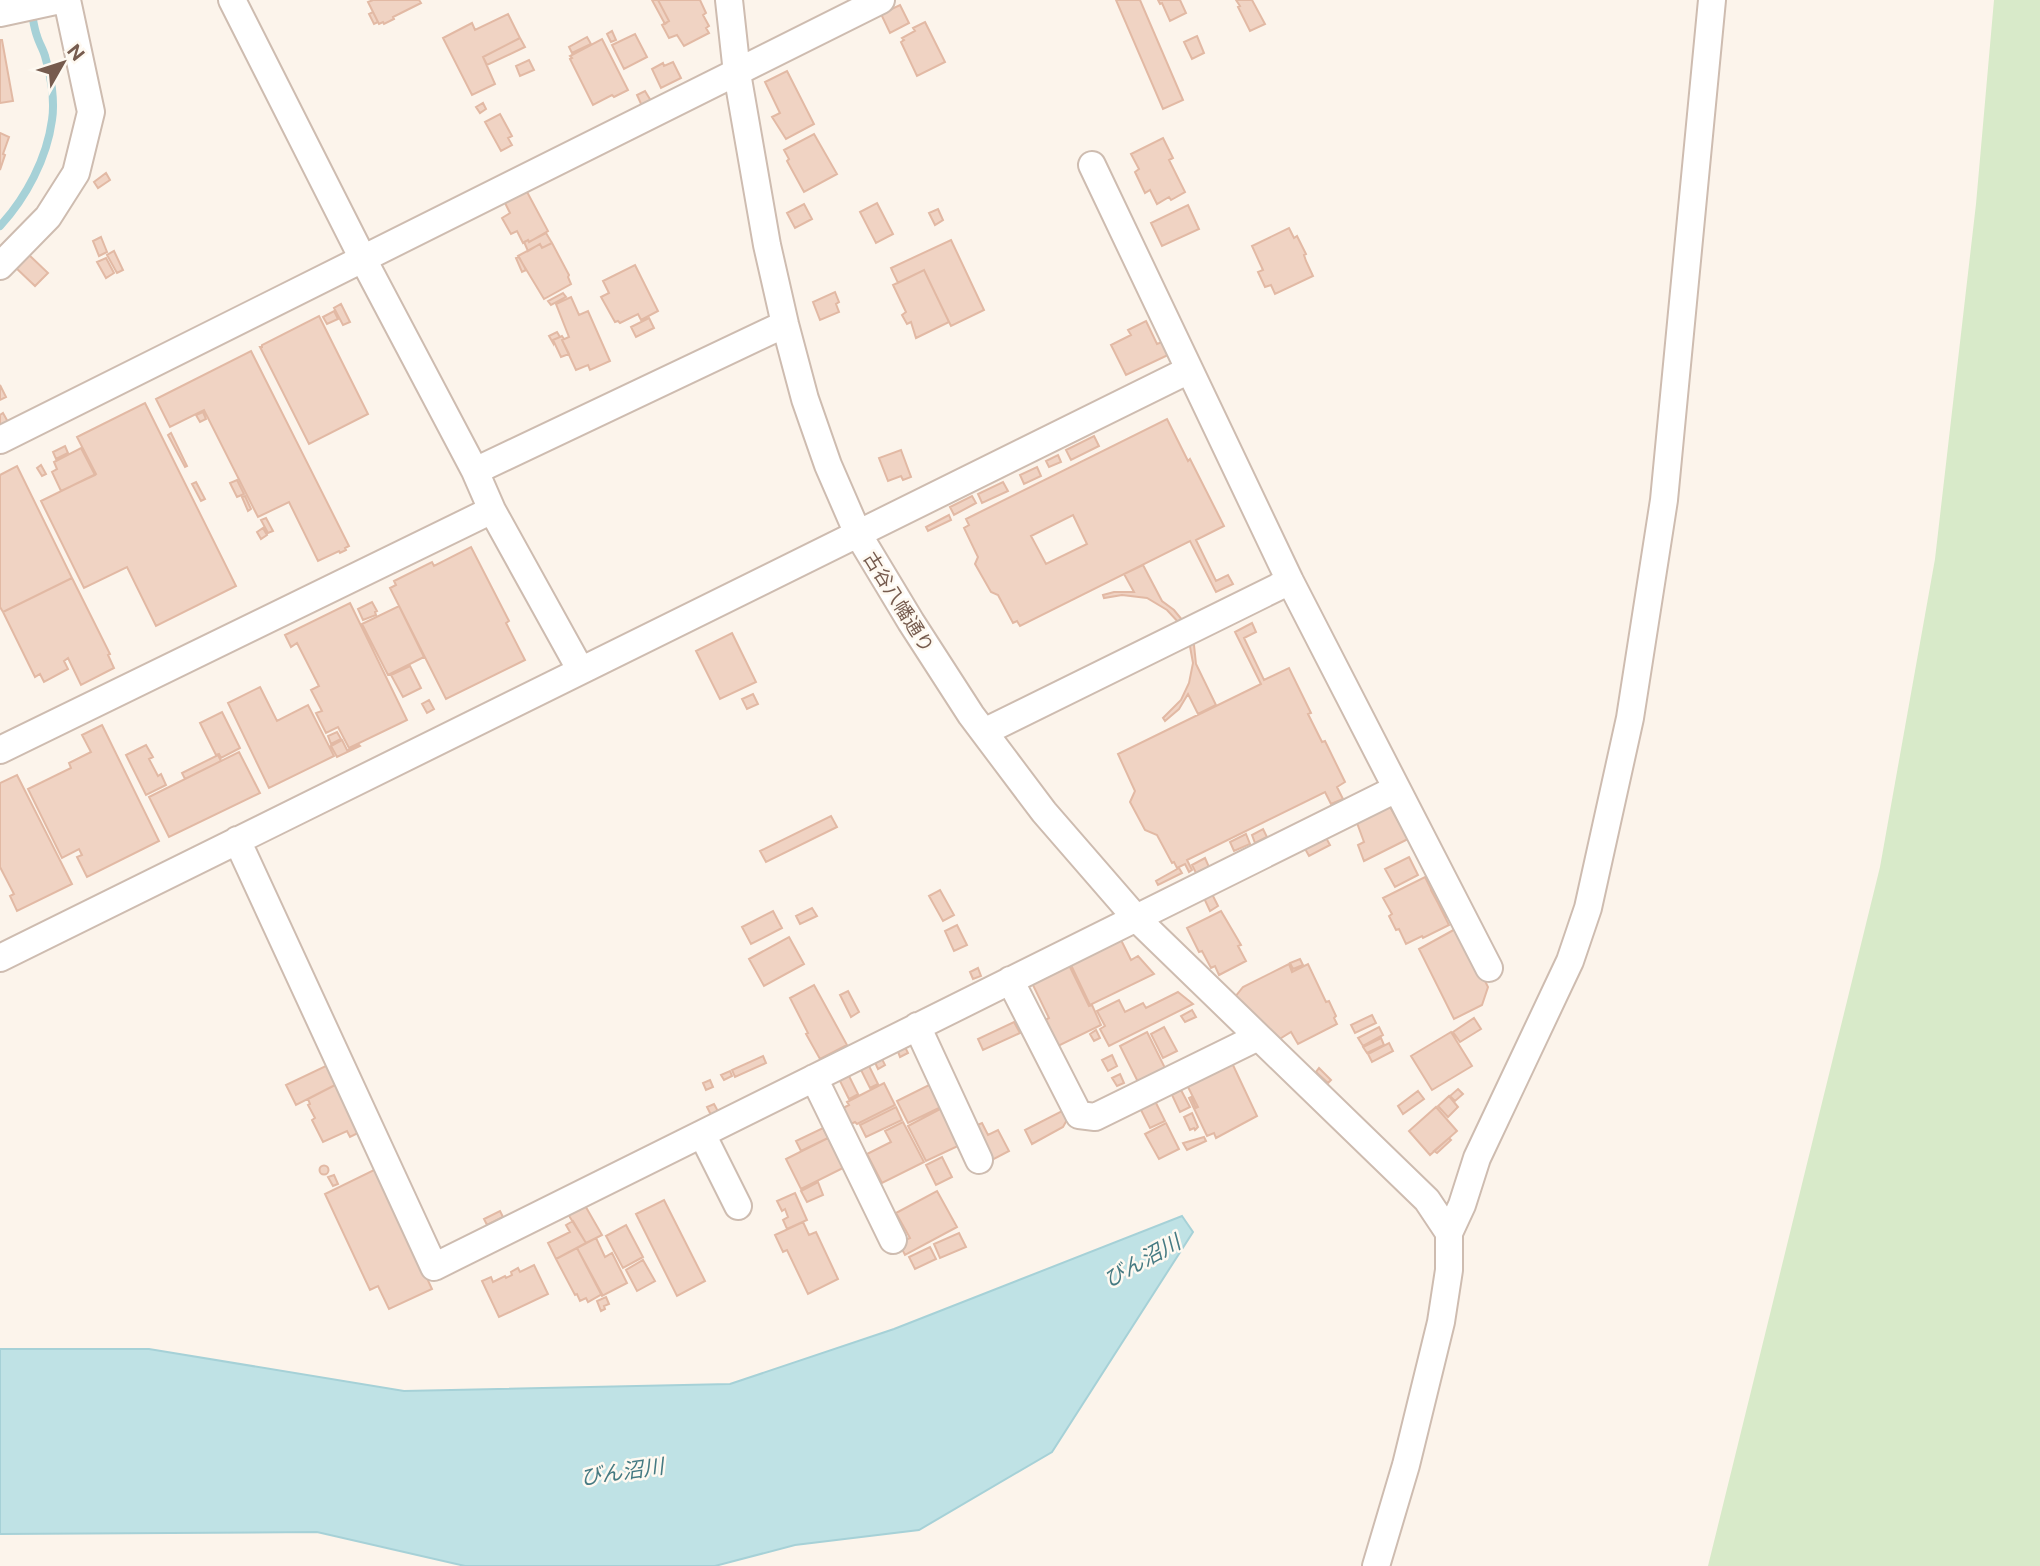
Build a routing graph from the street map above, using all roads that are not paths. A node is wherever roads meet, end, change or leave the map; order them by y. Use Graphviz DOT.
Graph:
graph roads {
  1 [pos="60,0"];
  2 [pos="67,0"];
  3 [pos="232,0"];
  4 [pos="729,0"];
  5 [pos="881,0"];
  6 [pos="1712,0"];
  7 [pos="0,13"];
  8 [pos="737,73"];
  9 [pos="1092,165"];
  10 [pos="363,259"];
  11 [pos="0,266"];
  12 [pos="785,324"];
  13 [pos="1189,370"];
  14 [pos="0,440"];
  15 [pos="475,471"];
  16 [pos="492,510"];
  17 [pos="858,534"];
  18 [pos="1290,581"];
  19 [pos="580,670"];
  20 [pos="984,732"];
  21 [pos="0,750"];
  22 [pos="1396,789"];
  23 [pos="237,841"];
  24 [pos="1136,918"];
  25 [pos="0,958"];
  26 [pos="1489,968"];
  27 [pos="1010,980"];
  28 [pos="917,1026"];
  29 [pos="1258,1037"];
  30 [pos="814,1078"];
  31 [pos="702,1134"];
  32 [pos="979,1160"];
  33 [pos="738,1206"];
  34 [pos="1449,1233"];
  35 [pos="893,1240"];
  36 [pos="1376,1566"];
  1 -- 7 [label="street"];
  2 -- 11 [label="street"];
  3 -- 10 [label="street"];
  4 -- 8 [label="street, 古谷八幡通り"];
  5 -- 8 [label="street"];
  6 -- 34 [label="street"];
  8 -- 10 [label="street"];
  8 -- 12 [label="street, 古谷八幡通り"];
  9 -- 13 [label="street"];
  10 -- 14 [label="street"];
  10 -- 15 [label="street"];
  12 -- 15 [label="street"];
  12 -- 17 [label="street, 古谷八幡通り"];
  13 -- 17 [label="street"];
  13 -- 18 [label="street"];
  15 -- 16 [label="street"];
  16 -- 19 [label="street"];
  16 -- 21 [label="street"];
  17 -- 19 [label="street"];
  17 -- 20 [label="street, 古谷八幡通り"];
  18 -- 20 [label="street"];
  18 -- 22 [label="street"];
  19 -- 23 [label="street"];
  20 -- 24 [label="street, 古谷八幡通り"];
  22 -- 24 [label="street"];
  22 -- 26 [label="street"];
  23 -- 25 [label="street"];
  23 -- 31 [label="street"];
  24 -- 27 [label="street"];
  24 -- 29 [label="street, 古谷八幡通り"];
  27 -- 28 [label="street"];
  27 -- 29 [label="street"];
  28 -- 30 [label="street"];
  28 -- 32 [label="street"];
  29 -- 34 [label="street, 古谷八幡通り"];
  30 -- 31 [label="street"];
  30 -- 35 [label="street"];
  31 -- 33 [label="street"];
  34 -- 36 [label="street"];
}
